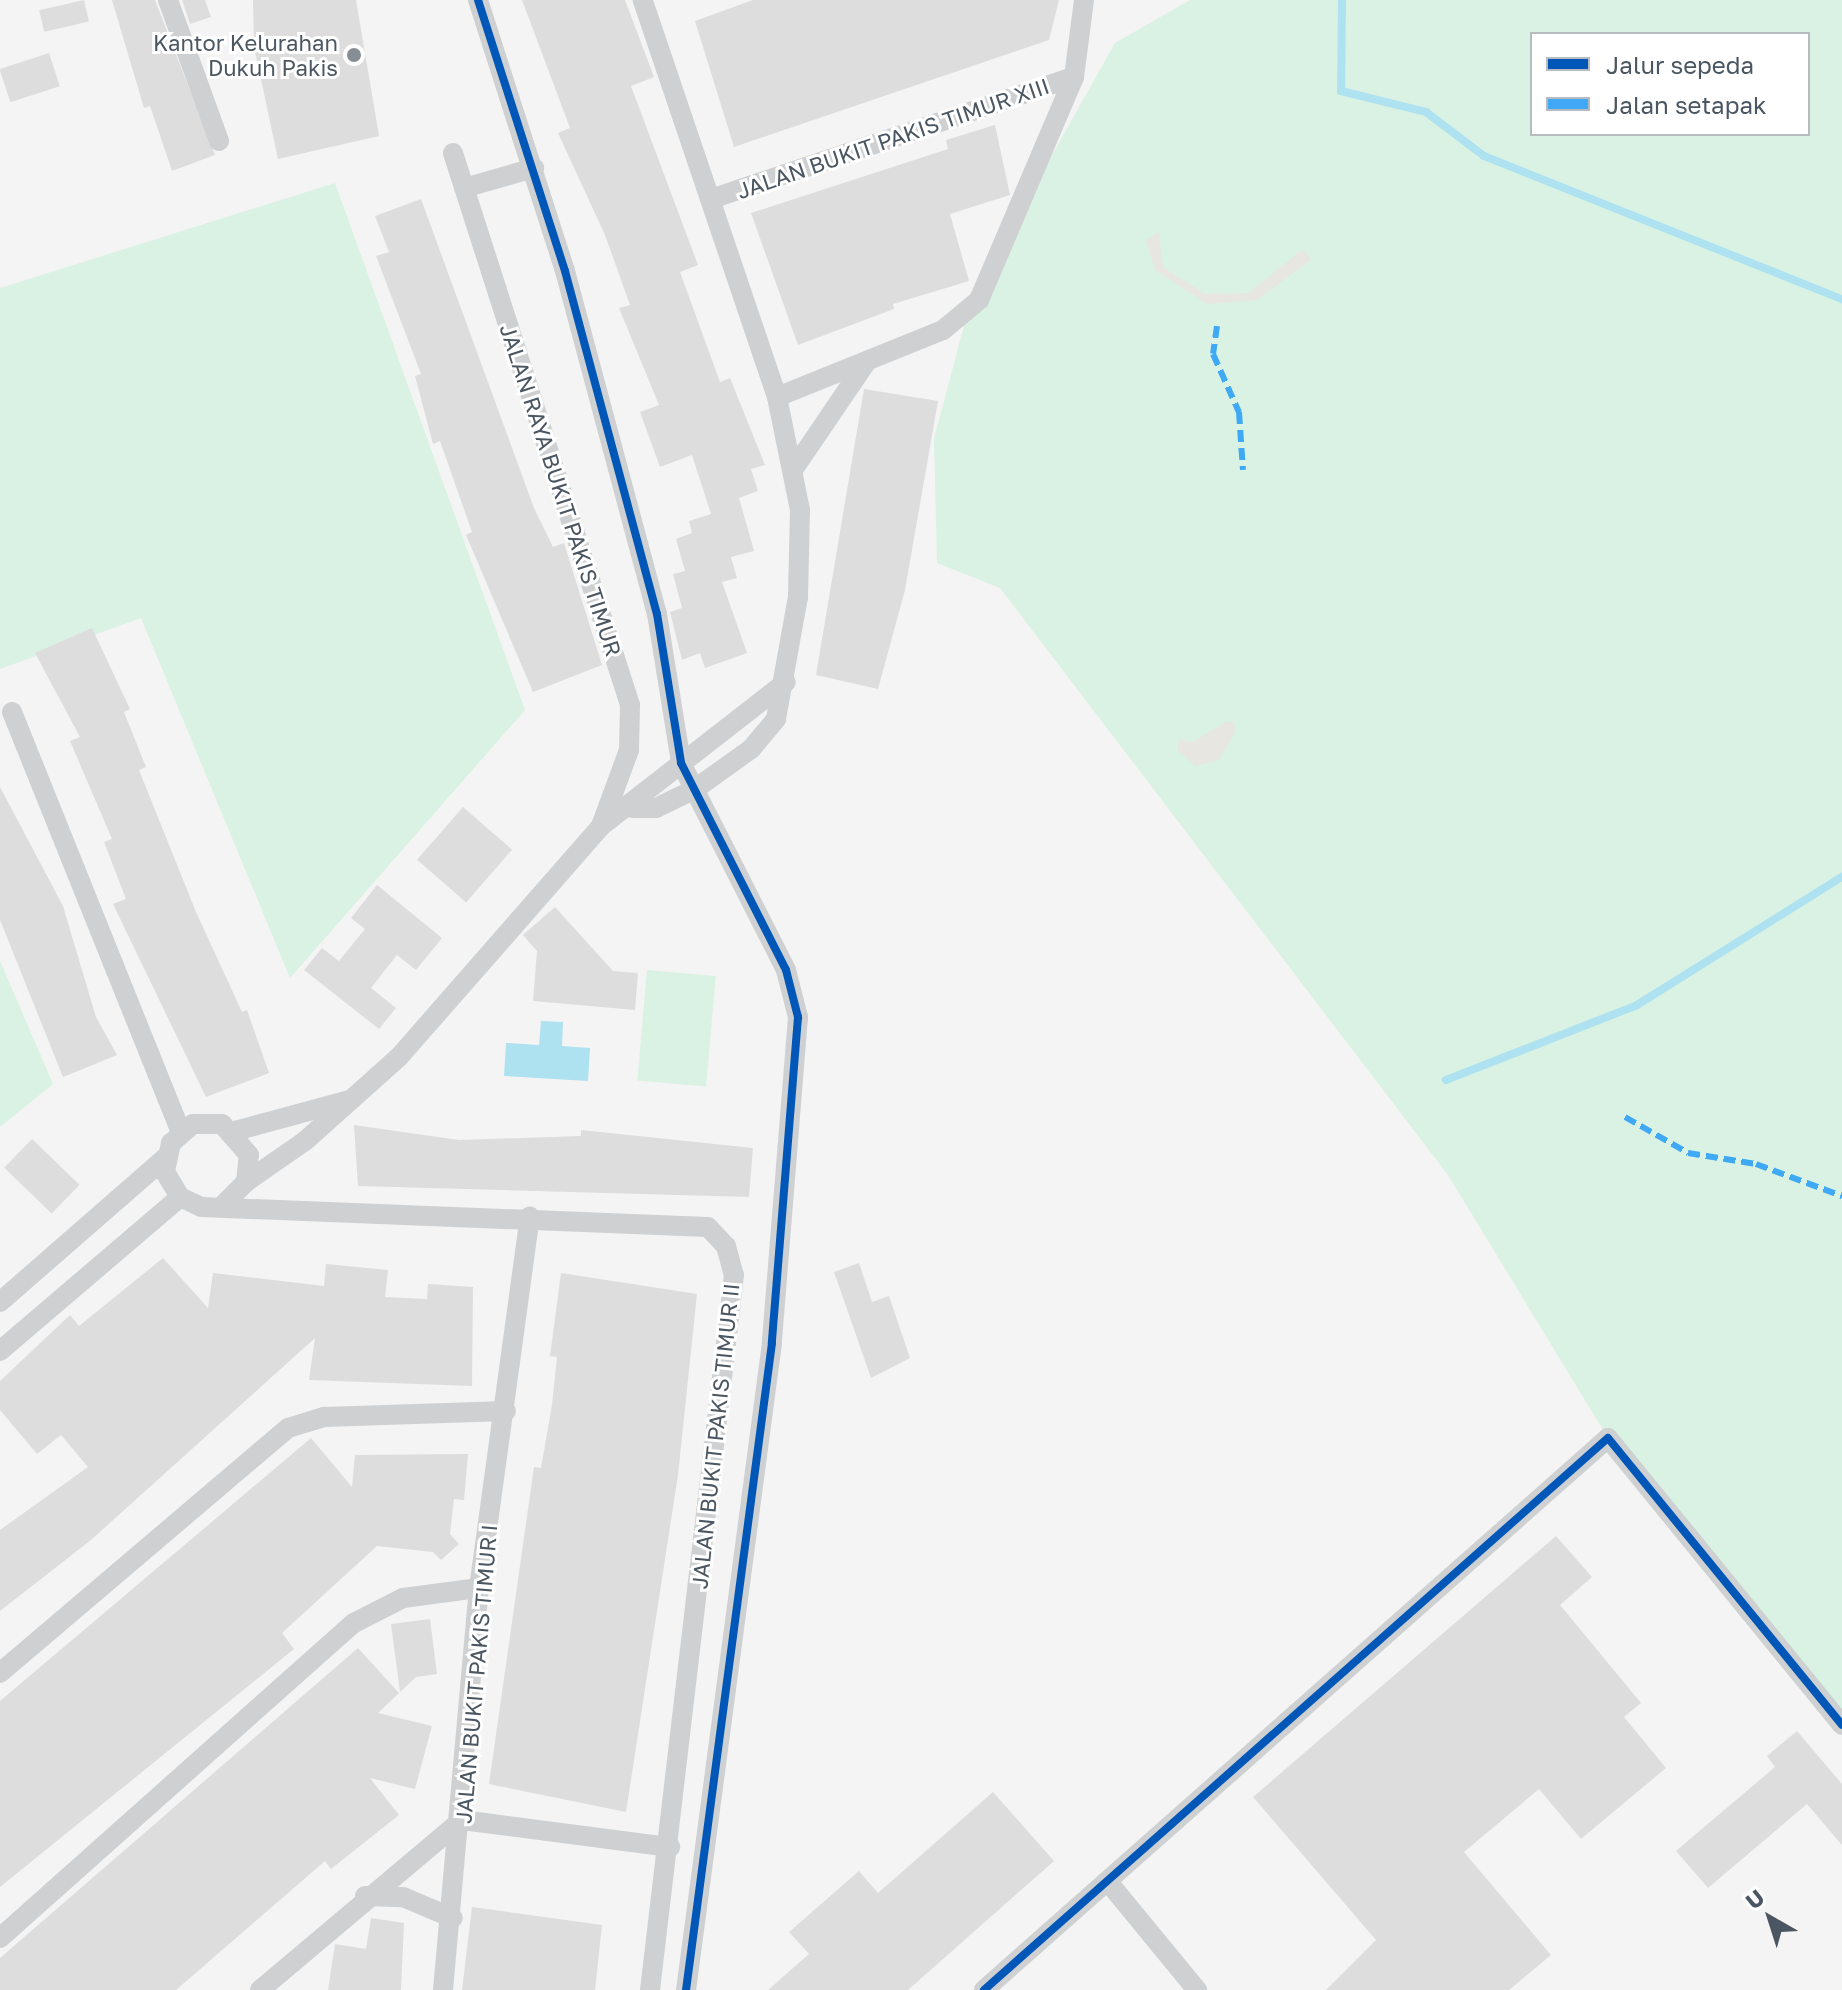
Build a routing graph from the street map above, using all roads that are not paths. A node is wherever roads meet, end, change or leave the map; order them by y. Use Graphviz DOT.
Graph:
graph roads {
  1 [pos="168,0"];
  2 [pos="478,0"];
  3 [pos="644,0"];
  4 [pos="1084,0"];
  5 [pos="1074,77"];
  6 [pos="219,141"];
  7 [pos="453,153"];
  8 [pos="534,168"];
  9 [pos="464,188"];
  10 [pos="711,199"];
  11 [pos="867,360"];
  12 [pos="777,397"];
  13 [pos="795,467"];
  14 [pos="786,682"];
  15 [pos="12,712"];
  16 [pos="681,763"];
  17 [pos="695,789"];
  18 [pos="632,808"];
  19 [pos="601,826"];
  20 [pos="357,1098"];
  21 [pos="235,1131"];
  22 [pos="181,1132"];
  23 [pos="166,1157"];
  24 [pos="246,1182"];
  25 [pos="180,1197"];
  26 [pos="224,1204"];
  27 [pos="530,1216"];
  28 [pos="0,1302"];
  29 [pos="0,1351"];
  30 [pos="506,1411"];
  31 [pos="479,1588"];
  32 [pos="0,1673"];
  33 [pos="1842,1725"];
  34 [pos="462,1820"];
  35 [pos="670,1847"];
  36 [pos="1109,1883"];
  37 [pos="365,1896"];
  38 [pos="453,1918"];
  39 [pos="0,1938"];
  40 [pos="260,1990"];
  41 [pos="443,1990"];
  42 [pos="650,1990"];
  43 [pos="686,1990"];
  44 [pos="984,1990"];
  45 [pos="1197,1990"];
  1 -- 6 [label="street"];
  2 -- 8 [label="street"];
  3 -- 10 [label="street, JALAN RAYA BUKIT PAKIS TIMUR"];
  4 -- 5 [label="street"];
  5 -- 10 [label="street, JALAN BUKIT PAKIS TIMUR XIII"];
  5 -- 11 [label="street"];
  7 -- 9 [label="street, JALAN RAYA BUKIT PAKIS TIMUR"];
  8 -- 9 [label="street"];
  8 -- 16 [label="street"];
  9 -- 19 [label="street, JALAN RAYA BUKIT PAKIS TIMUR"];
  10 -- 12 [label="street, JALAN RAYA BUKIT PAKIS TIMUR"];
  11 -- 12 [label="street"];
  11 -- 13 [label="street"];
  12 -- 13 [label="street, JALAN RAYA BUKIT PAKIS TIMUR"];
  13 -- 14 [label="street, JALAN RAYA BUKIT PAKIS TIMUR"];
  14 -- 16 [label="street, JALAN RAYA BUKIT PAKIS TIMUR"];
  14 -- 17 [label="street, JALAN RAYA BUKIT PAKIS TIMUR"];
  15 -- 22 [label="street"];
  16 -- 17 [label="street"];
  16 -- 18 [label="street, JALAN RAYA BUKIT PAKIS TIMUR"];
  17 -- 18 [label="street, JALAN RAYA BUKIT PAKIS TIMUR"];
  17 -- 43 [label="street"];
  18 -- 19 [label="street, JALAN RAYA BUKIT PAKIS TIMUR"];
  19 -- 20 [label="street, JALAN RAYA BUKIT PAKIS TIMUR"];
  20 -- 21 [label="street"];
  20 -- 24 [label="street, JALAN RAYA BUKIT PAKIS TIMUR"];
  21 -- 22 [label="street"];
  21 -- 24 [label="street"];
  22 -- 23 [label="street"];
  23 -- 25 [label="street"];
  23 -- 28 [label="street"];
  24 -- 26 [label="street"];
  25 -- 26 [label="street"];
  25 -- 29 [label="street"];
  26 -- 27 [label="street, JALAN BUKIT PAKIS TIMUR II"];
  27 -- 30 [label="street, JALAN BUKIT PAKIS TIMUR I"];
  27 -- 35 [label="street, JALAN BUKIT PAKIS TIMUR II"];
  30 -- 31 [label="street, JALAN BUKIT PAKIS TIMUR I"];
  30 -- 32 [label="street"];
  31 -- 34 [label="street, JALAN BUKIT PAKIS TIMUR I"];
  31 -- 39 [label="street"];
  33 -- 36 [label="street"];
  34 -- 35 [label="street"];
  34 -- 37 [label="street"];
  34 -- 38 [label="street, JALAN BUKIT PAKIS TIMUR I"];
  35 -- 42 [label="street, JALAN BUKIT PAKIS TIMUR II"];
  36 -- 44 [label="street"];
  36 -- 45 [label="street"];
  37 -- 38 [label="street"];
  37 -- 40 [label="street"];
  38 -- 41 [label="street, JALAN BUKIT PAKIS TIMUR I"];
}
